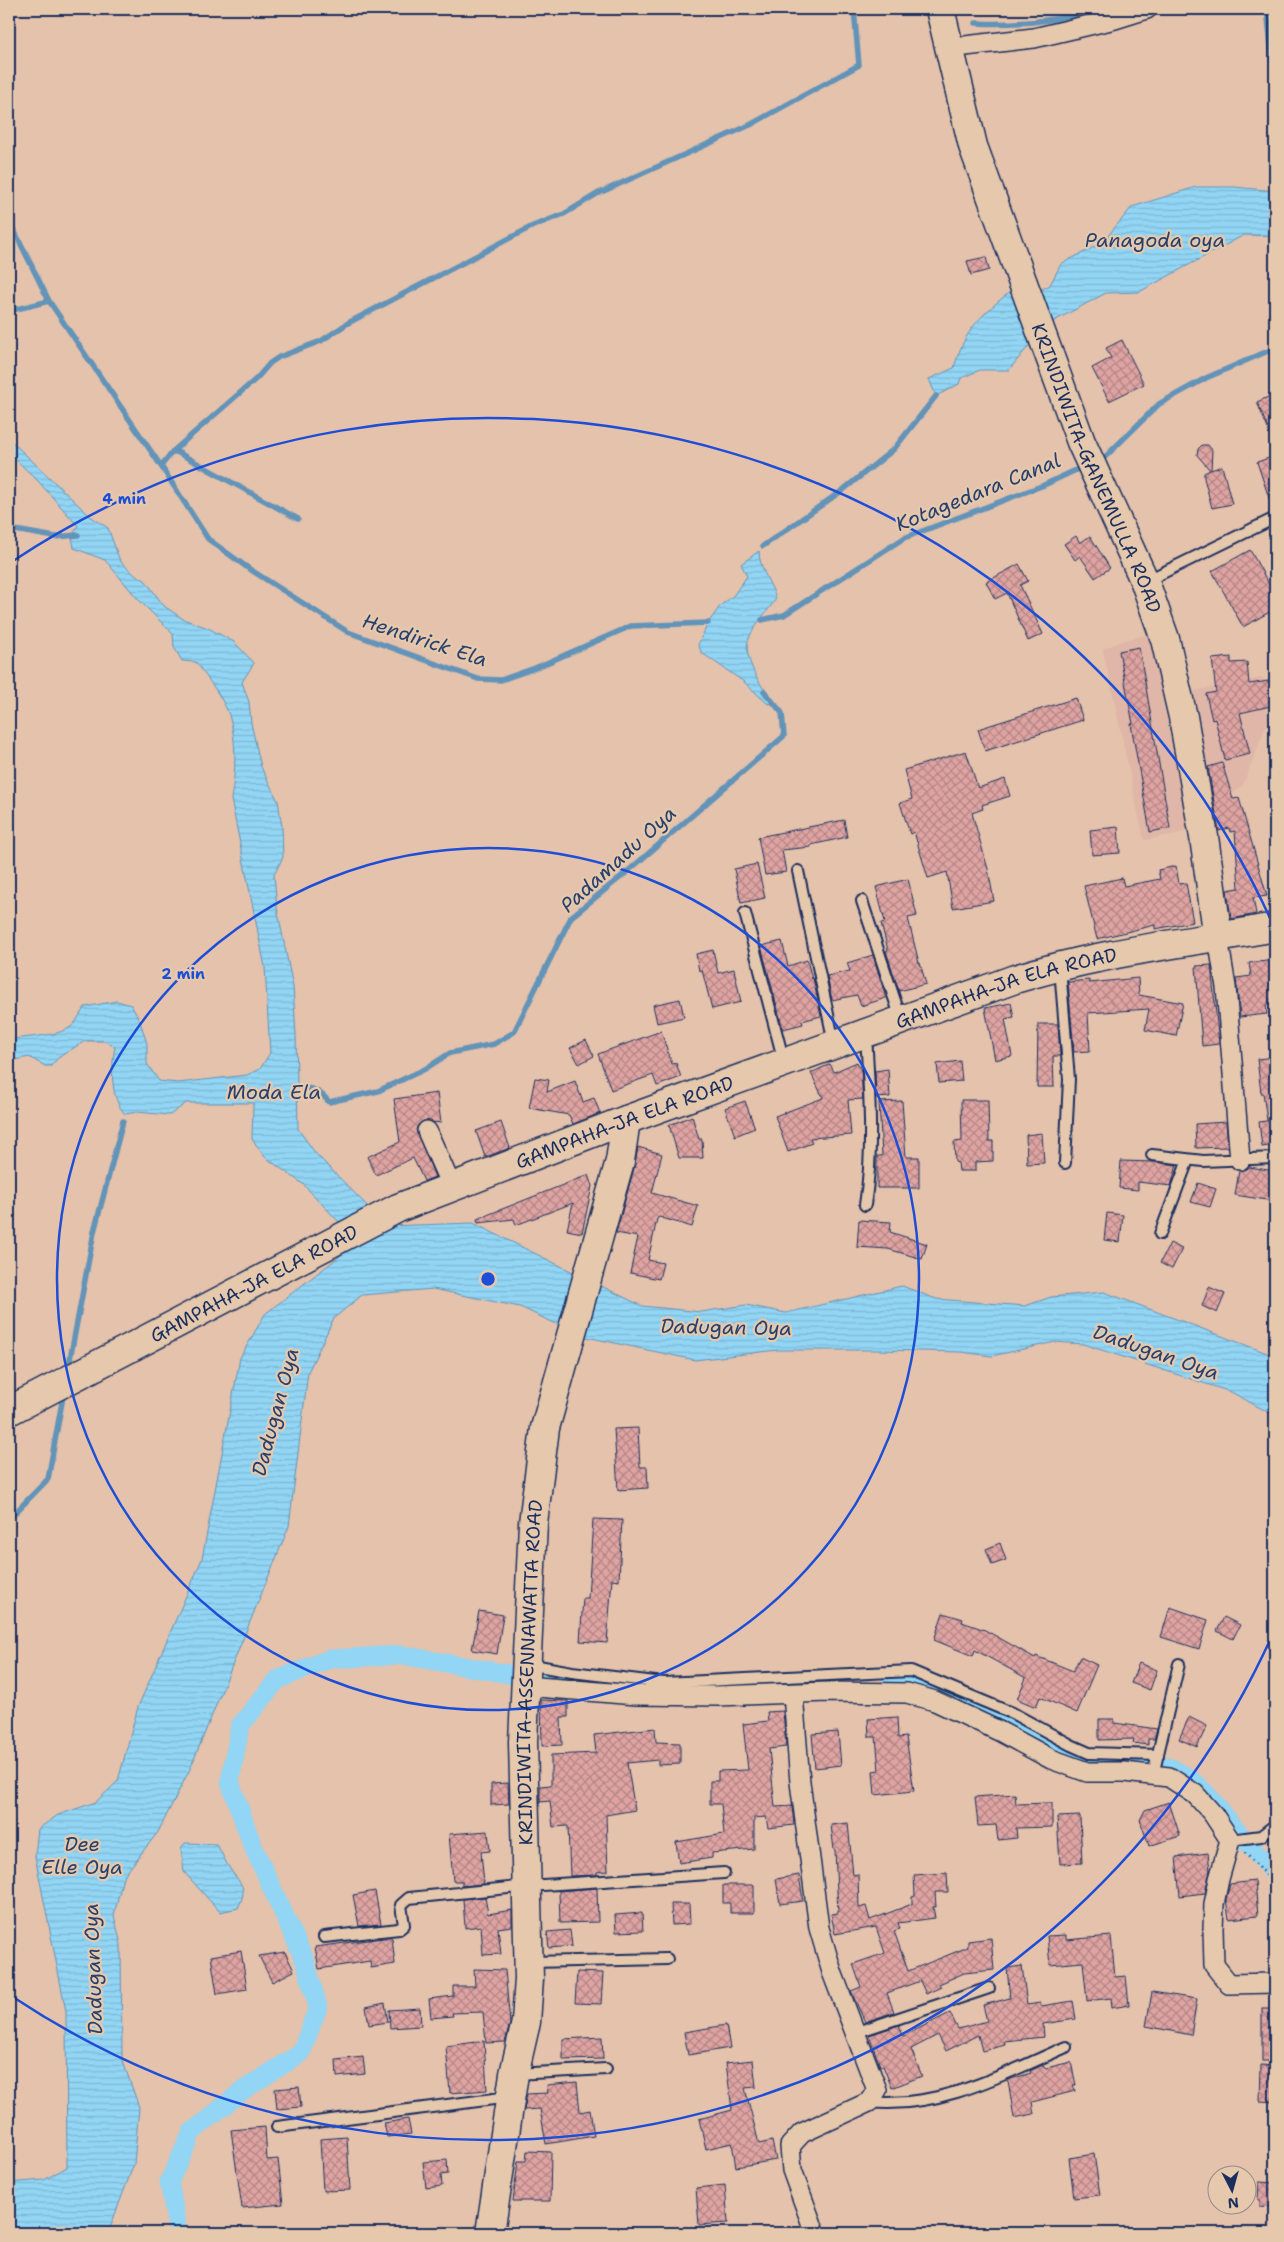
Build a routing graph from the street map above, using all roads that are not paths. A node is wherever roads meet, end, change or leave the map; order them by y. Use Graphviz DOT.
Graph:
graph roads {
  1 [pos="940,9"];
  2 [pos="1146,9"];
  3 [pos="948,48"];
  4 [pos="1275,518"];
  5 [pos="1145,582"];
  6 [pos="798,871"];
  7 [pos="862,900"];
  8 [pos="745,913"];
  9 [pos="1275,927"];
  10 [pos="1218,938"];
  11 [pos="1060,965"];
  12 [pos="901,1020"];
  13 [pos="866,1033"];
  14 [pos="834,1044"];
  15 [pos="784,1062"];
  16 [pos="626,1120"];
  17 [pos="427,1130"];
  18 [pos="1152,1155"];
  19 [pos="1275,1158"];
  20 [pos="1188,1160"];
  21 [pos="1240,1160"];
  22 [pos="1065,1163"];
  23 [pos="452,1188"];
  24 [pos="865,1205"];
  25 [pos="1160,1234"];
  26 [pos="9,1411"];
  27 [pos="1179,1664"];
  28 [pos="526,1675"];
  29 [pos="793,1694"];
  30 [pos="1158,1756"];
  31 [pos="1153,1775"];
  32 [pos="1275,1824"];
  33 [pos="1231,1841"];
  34 [pos="724,1873"];
  35 [pos="528,1886"];
  36 [pos="324,1938"];
  37 [pos="666,1958"];
  38 [pos="529,1962"];
  39 [pos="1275,1983"];
  40 [pos="989,1988"];
  41 [pos="854,2033"];
  42 [pos="1066,2047"];
  43 [pos="606,2069"];
  44 [pos="512,2086"];
  45 [pos="869,2102"];
  46 [pos="277,2127"];
  47 [pos="490,2233"];
  48 [pos="815,2233"];
  1 -- 3 [label="main road, KRINDIWITA-GANEMULLA ROAD"];
  2 -- 3 [label="street"];
  3 -- 5 [label="main road, KRINDIWITA-GANEMULLA ROAD"];
  4 -- 5 [label="lane"];
  5 -- 10 [label="main road, KRINDIWITA-GANEMULLA ROAD"];
  6 -- 14 [label="lane"];
  7 -- 12 [label="lane"];
  8 -- 15 [label="lane"];
  9 -- 10 [label="main road, GAMPAHA-JA ELA ROAD"];
  10 -- 11 [label="main road, GAMPAHA-JA ELA ROAD"];
  10 -- 21 [label="street"];
  11 -- 12 [label="main road, GAMPAHA-JA ELA ROAD"];
  11 -- 22 [label="lane"];
  12 -- 13 [label="main road, GAMPAHA-JA ELA ROAD"];
  13 -- 14 [label="main road, GAMPAHA-JA ELA ROAD"];
  13 -- 24 [label="lane"];
  14 -- 15 [label="main road, GAMPAHA-JA ELA ROAD"];
  15 -- 16 [label="main road, GAMPAHA-JA ELA ROAD"];
  16 -- 23 [label="main road, GAMPAHA-JA ELA ROAD"];
  16 -- 28 [label="main road, KRINDIWITA-ASSENNAWATTA ROAD"];
  17 -- 23 [label="street"];
  18 -- 20 [label="lane"];
  19 -- 21 [label="lane"];
  20 -- 21 [label="lane"];
  20 -- 25 [label="lane"];
  23 -- 26 [label="main road, GAMPAHA-JA ELA ROAD"];
  27 -- 30 [label="lane"];
  28 -- 29 [label="street"];
  28 -- 30 [label="lane"];
  28 -- 35 [label="main road, KRINDIWITA-ASSENNAWATTA ROAD"];
  29 -- 31 [label="street"];
  29 -- 41 [label="street"];
  30 -- 31 [label="lane"];
  31 -- 33 [label="street"];
  32 -- 33 [label="lane"];
  33 -- 39 [label="street"];
  34 -- 35 [label="lane"];
  35 -- 36 [label="lane"];
  35 -- 38 [label="main road, KRINDIWITA-ASSENNAWATTA ROAD"];
  37 -- 38 [label="lane"];
  38 -- 44 [label="main road, KRINDIWITA-ASSENNAWATTA ROAD"];
  40 -- 41 [label="lane"];
  41 -- 45 [label="street"];
  42 -- 45 [label="lane"];
  43 -- 44 [label="lane"];
  44 -- 46 [label="lane"];
  44 -- 47 [label="main road, KRINDIWITA-ASSENNAWATTA ROAD"];
  45 -- 48 [label="street"];
}
